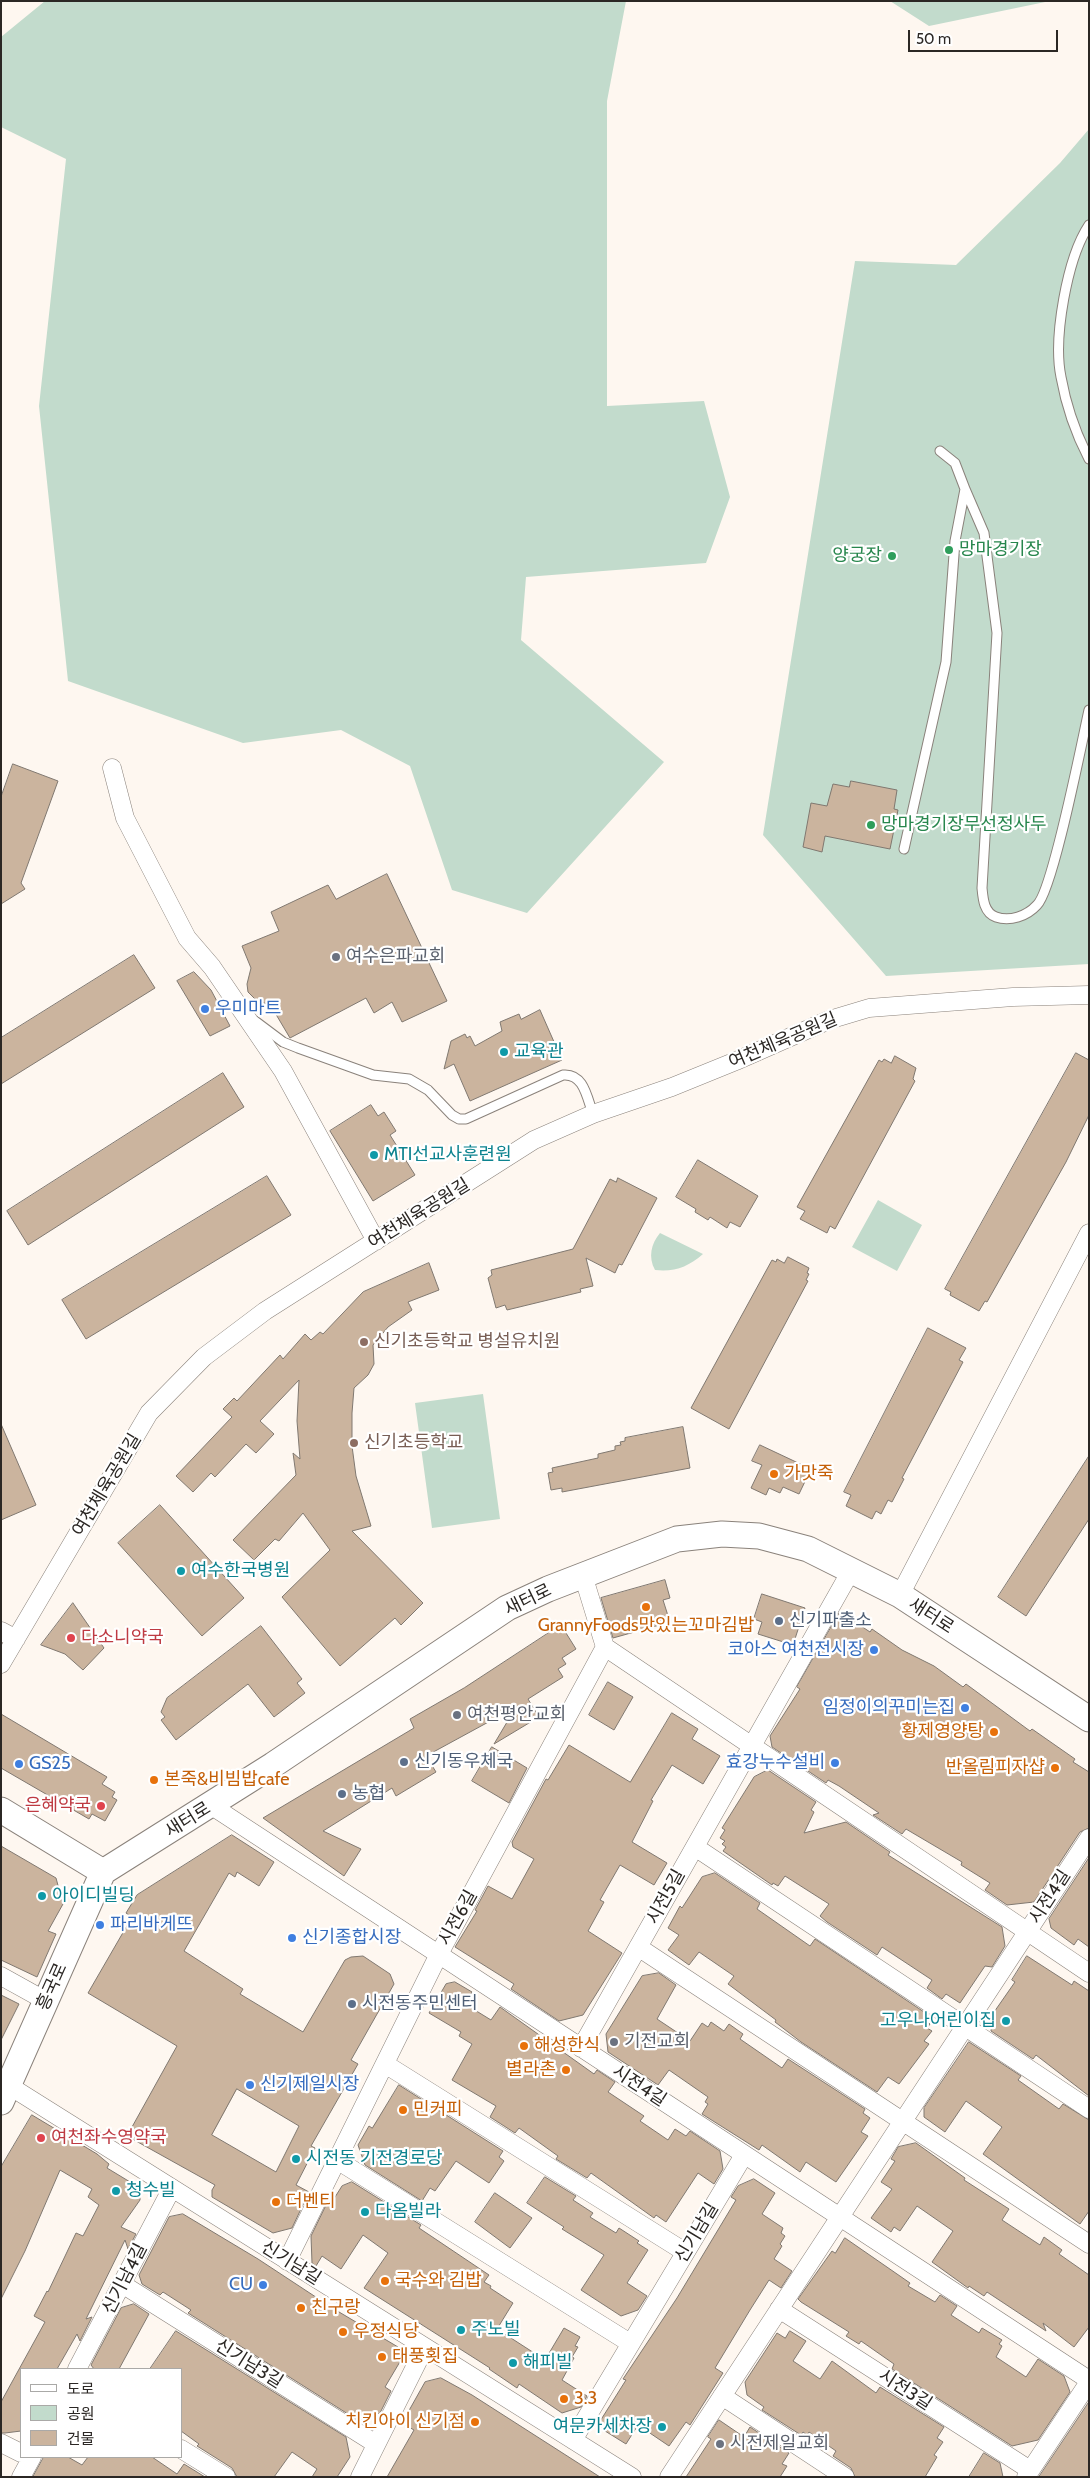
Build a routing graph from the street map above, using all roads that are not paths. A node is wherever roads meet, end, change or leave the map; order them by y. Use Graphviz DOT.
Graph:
graph roads {
  1 [pos="1089,225"];
  2 [pos="940,451"];
  3 [pos="1089,460"];
  4 [pos="965,488"];
  5 [pos="1089,710"];
  6 [pos="112,768"];
  7 [pos="904,849"];
  8 [pos="1089,996"];
  9 [pos="246,1016"];
  10 [pos="593,1114"];
  11 [pos="1089,1233"];
  12 [pos="376,1241"];
  13 [pos="852,1569"];
  14 [pos="583,1576"];
  15 [pos="900,1595"];
  16 [pos="9,1635"];
  17 [pos="605,1647"];
  18 [pos="1,1664"];
  19 [pos="1089,1719"];
  20 [pos="752,1746"];
  21 [pos="212,1806"];
  22 [pos="1,1810"];
  23 [pos="1089,1838"];
  24 [pos="695,1846"];
  25 [pos="103,1872"];
  26 [pos="1027,1932"];
  27 [pos="638,1947"];
  28 [pos="439,1954"];
  29 [pos="1089,1973"];
  30 [pos="1,1976"];
  31 [pos="46,2001"];
  32 [pos="965,2027"];
  33 [pos="581,2048"];
  34 [pos="385,2064"];
  35 [pos="5,2094"];
  36 [pos="1089,2109"];
  37 [pos="902,2122"];
  38 [pos="744,2154"];
  39 [pos="337,2160"];
  40 [pos="172,2188"];
  41 [pos="840,2217"];
  42 [pos="1089,2244"];
  43 [pos="685,2252"];
  44 [pos="287,2261"];
  45 [pos="122,2284"];
  46 [pos="779,2309"];
  47 [pos="630,2343"];
  48 [pos="425,2347"];
  49 [pos="78,2368"];
  50 [pos="1089,2381"];
  51 [pos="722,2396"];
  52 [pos="573,2440"];
  53 [pos="1,2443"];
  54 [pos="376,2444"];
  55 [pos="182,2449"];
  56 [pos="20,2452"];
  57 [pos="27,2458"];
  58 [pos="1028,2473"];
  59 [pos="624,2475"];
  60 [pos="22,2477"];
  61 [pos="226,2477"];
  62 [pos="360,2477"];
  63 [pos="669,2477"];
  64 [pos="845,2477"];
  1 -- 3 [label="lane"];
  2 -- 4 [label="lane"];
  4 -- 5 [label="lane"];
  4 -- 7 [label="lane"];
  6 -- 9 [label="street"];
  8 -- 10 [label="street, 여천체육공원길"];
  9 -- 10 [label="lane"];
  9 -- 12 [label="street"];
  10 -- 12 [label="street, 여천체육공원길"];
  11 -- 15 [label="street"];
  12 -- 16 [label="street, 여천체육공원길"];
  13 -- 14 [label="street, 새터로"];
  13 -- 15 [label="street, 새터로"];
  13 -- 20 [label="street, 시전5길"];
  14 -- 17 [label="street"];
  14 -- 21 [label="street, 새터로"];
  15 -- 19 [label="street, 새터로"];
  16 -- 18 [label="street, 여천체육공원길"];
  17 -- 20 [label="street"];
  17 -- 28 [label="street, 시전6길"];
  20 -- 24 [label="street, 시전5길"];
  20 -- 26 [label="street, 시전4길"];
  21 -- 25 [label="street, 새터로"];
  21 -- 28 [label="street, 시전4길"];
  22 -- 25 [label="street"];
  23 -- 26 [label="street, 시전4길"];
  24 -- 27 [label="street, 시전5길"];
  24 -- 32 [label="street"];
  25 -- 31 [label="street, 흥국로"];
  26 -- 29 [label="street"];
  26 -- 32 [label="street, 시전4길"];
  27 -- 33 [label="street, 시전5길"];
  27 -- 37 [label="street"];
  28 -- 33 [label="street, 시전4길"];
  28 -- 34 [label="street, 시전6길"];
  30 -- 31 [label="street"];
  31 -- 35 [label="street, 흥국로"];
  32 -- 36 [label="street"];
  32 -- 37 [label="street, 시전4길"];
  33 -- 38 [label="street, 시전4길"];
  34 -- 39 [label="street, 시전6길"];
  34 -- 43 [label="street"];
  35 -- 40 [label="street, 신기남길"];
  37 -- 41 [label="street, 시전4길"];
  37 -- 42 [label="street"];
  38 -- 41 [label="street, 시전4길"];
  38 -- 43 [label="street, 신기남길"];
  39 -- 44 [label="street, 시전6길"];
  39 -- 47 [label="street"];
  40 -- 44 [label="street, 신기남길"];
  40 -- 45 [label="street, 신기남4길"];
  41 -- 46 [label="street, 시전4길"];
  41 -- 50 [label="street, 시전3길"];
  43 -- 47 [label="street, 신기남길"];
  44 -- 48 [label="street, 신기남길"];
  45 -- 49 [label="street, 신기남4길"];
  45 -- 54 [label="street, 신기남3길"];
  46 -- 51 [label="street, 시전4길"];
  46 -- 58 [label="street, 시전3길"];
  47 -- 52 [label="street, 신기남길"];
  48 -- 52 [label="street, 신기남길"];
  48 -- 54 [label="street"];
  50 -- 58 [label="street, 시전3길"];
  51 -- 63 [label="street, 시전4길"];
  51 -- 64 [label="street"];
  52 -- 59 [label="street, 신기남길"];
  53 -- 56 [label="street"];
  54 -- 62 [label="street"];
  55 -- 61 [label="street"];
  57 -- 60 [label="street"];
}
